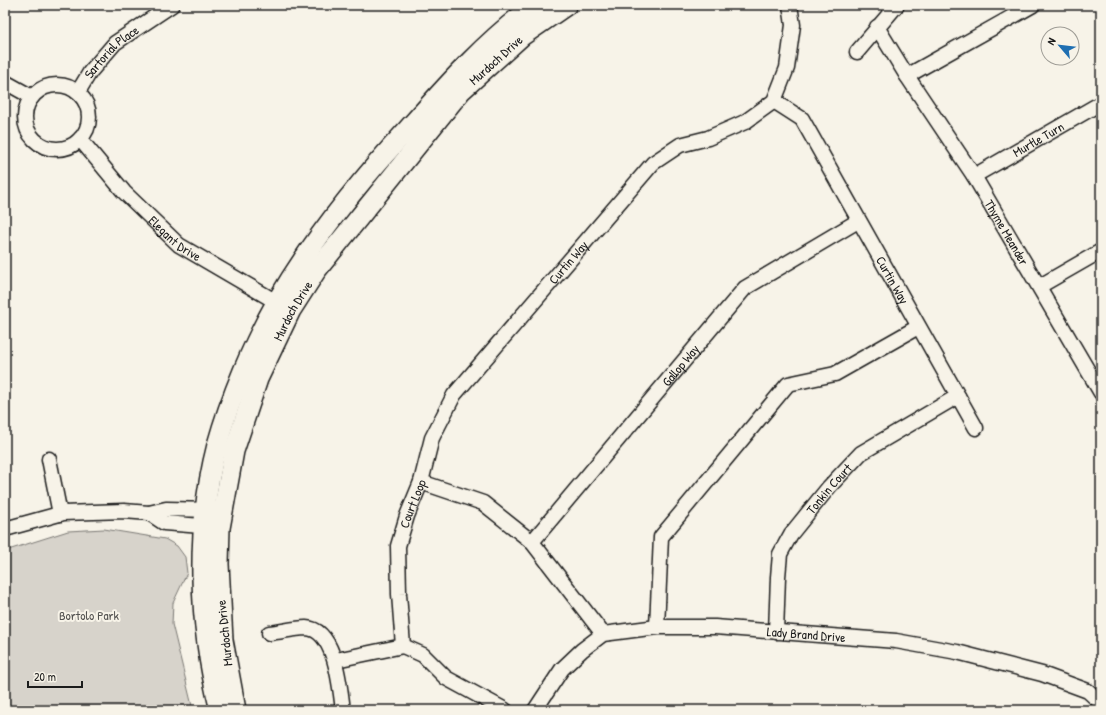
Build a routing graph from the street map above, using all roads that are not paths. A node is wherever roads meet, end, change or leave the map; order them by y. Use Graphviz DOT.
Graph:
graph roads {
  1 [pos="172,5"];
  2 [pos="536,5"];
  3 [pos="567,5"];
  4 [pos="790,5"];
  5 [pos="897,5"];
  6 [pos="1033,5"];
  7 [pos="877,27"];
  8 [pos="857,52"];
  9 [pos="907,76"];
  10 [pos="5,82"];
  11 [pos="78,92"];
  12 [pos="32,97"];
  13 [pos="774,101"];
  14 [pos="1101,103"];
  15 [pos="80,139"];
  16 [pos="974,176"];
  17 [pos="858,221"];
  18 [pos="1101,251"];
  19 [pos="1040,286"];
  20 [pos="284,306"];
  21 [pos="918,327"];
  22 [pos="1101,393"];
  23 [pos="958,396"];
  24 [pos="976,428"];
  25 [pos="49,459"];
  26 [pos="421,482"];
  27 [pos="60,514"];
  28 [pos="213,519"];
  29 [pos="5,529"];
  30 [pos="532,542"];
  31 [pos="657,627"];
  32 [pos="776,632"];
  33 [pos="269,633"];
  34 [pos="603,634"];
  35 [pos="403,646"];
  36 [pos="336,660"];
  37 [pos="1101,703"];
  38 [pos="220,710"];
  39 [pos="236,710"];
  40 [pos="344,710"];
  41 [pos="505,710"];
  42 [pos="535,710"];
  1 -- 11 [label="street, Sartorial Place"];
  2 -- 20 [label="main road, Murdoch Drive"];
  3 -- 20 [label="main road, Murdoch Drive"];
  4 -- 13 [label="street"];
  5 -- 7 [label="street"];
  6 -- 9 [label="street"];
  7 -- 8 [label="street"];
  7 -- 9 [label="street, Thyme Meander"];
  9 -- 16 [label="street, Thyme Meander"];
  10 -- 12 [label="street"];
  11 -- 12 [label="street"];
  11 -- 15 [label="street"];
  12 -- 15 [label="street"];
  13 -- 17 [label="street, Curtin Way"];
  13 -- 26 [label="street, Curtin Way"];
  14 -- 16 [label="street, Murtle Turn"];
  15 -- 20 [label="street, Elegant Drive"];
  16 -- 19 [label="street, Thyme Meander"];
  17 -- 21 [label="street, Curtin Way"];
  17 -- 30 [label="street, Gallop Way"];
  18 -- 19 [label="street"];
  19 -- 22 [label="street, Thyme Meander"];
  20 -- 28 [label="main road, Murdoch Drive"];
  21 -- 23 [label="street, Curtin Way"];
  21 -- 31 [label="street"];
  23 -- 24 [label="street, Curtin Way"];
  23 -- 32 [label="street, Tonkin Court"];
  25 -- 27 [label="street"];
  26 -- 30 [label="street, Court Loop"];
  26 -- 35 [label="street, Court Loop"];
  27 -- 28 [label="street"];
  27 -- 29 [label="street"];
  28 -- 38 [label="main road, Murdoch Drive"];
  28 -- 39 [label="main road, Murdoch Drive"];
  30 -- 34 [label="street, Court Loop"];
  31 -- 32 [label="street, Lady Brand Drive"];
  31 -- 34 [label="street, Lady Brand Drive"];
  32 -- 37 [label="street, Lady Brand Drive"];
  33 -- 36 [label="street"];
  34 -- 42 [label="street, Lady Brand Drive"];
  35 -- 36 [label="street"];
  35 -- 41 [label="street"];
  36 -- 40 [label="street"];
}
